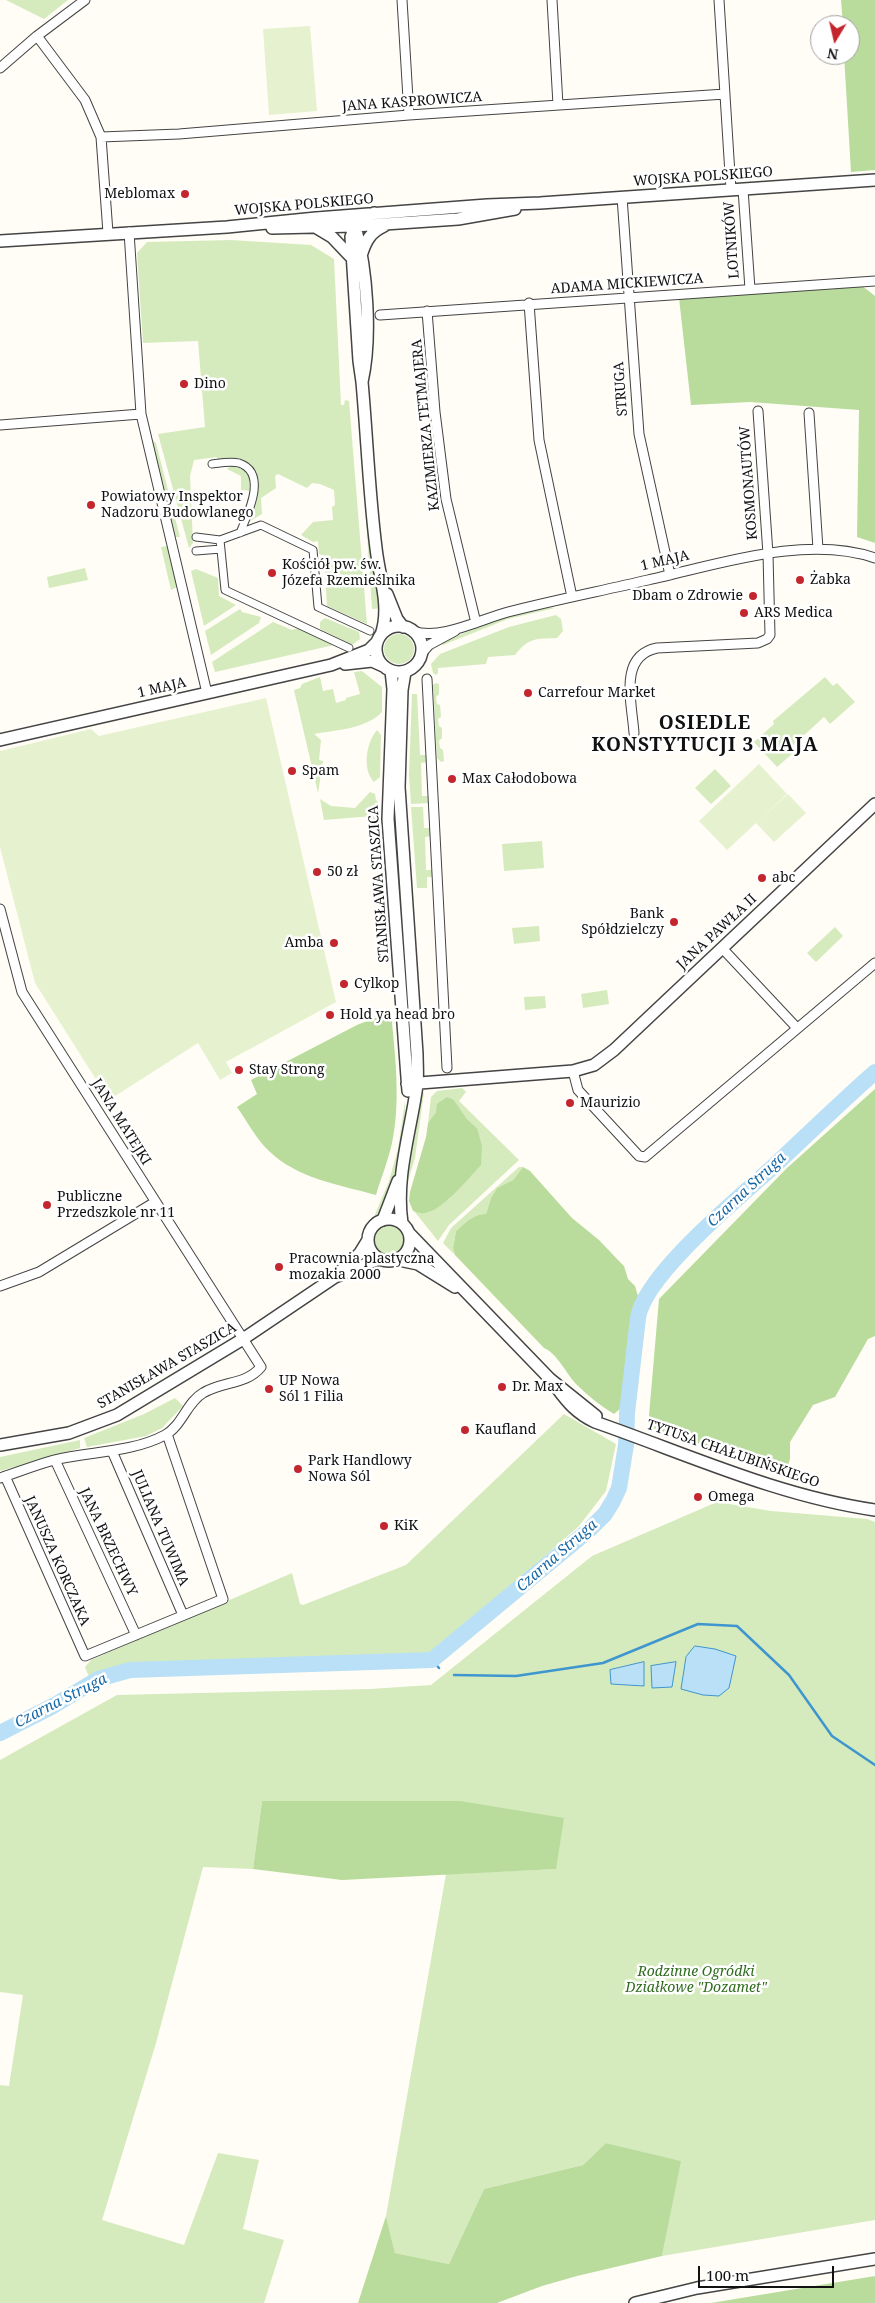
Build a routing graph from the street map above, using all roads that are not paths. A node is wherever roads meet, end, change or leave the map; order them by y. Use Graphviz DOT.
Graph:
graph roads {
  1 [pos="85,0"];
  2 [pos="402,0"];
  3 [pos="552,0"];
  4 [pos="719,0"];
  5 [pos="37,36"];
  6 [pos="0,68"];
  7 [pos="725,94"];
  8 [pos="558,105"];
  9 [pos="409,115"];
  10 [pos="101,137"];
  11 [pos="875,180"];
  12 [pos="737,189"];
  13 [pos="622,198"];
  14 [pos="533,204"];
  15 [pos="374,213"];
  16 [pos="336,216"];
  17 [pos="388,225"];
  18 [pos="355,226"];
  19 [pos="226,227"];
  20 [pos="317,228"];
  21 [pos="129,232"];
  22 [pos="108,233"];
  23 [pos="0,241"];
  24 [pos="356,255"];
  25 [pos="875,280"];
  26 [pos="750,289"];
  27 [pos="628,298"];
  28 [pos="529,303"];
  29 [pos="428,311"];
  30 [pos="380,315"];
  31 [pos="758,411"];
  32 [pos="809,412"];
  33 [pos="141,414"];
  34 [pos="0,425"];
  35 [pos="212,464"];
  36 [pos="240,533"];
  37 [pos="196,537"];
  38 [pos="220,540"];
  39 [pos="221,549"];
  40 [pos="818,550"];
  41 [pos="196,551"];
  42 [pos="768,554"];
  43 [pos="875,558"];
  44 [pos="670,575"];
  45 [pos="383,583"];
  46 [pos="572,597"];
  47 [pos="476,623"];
  48 [pos="464,627"];
  49 [pos="408,629"];
  50 [pos="376,636"];
  51 [pos="350,648"];
  52 [pos="421,654"];
  53 [pos="331,665"];
  54 [pos="387,669"];
  55 [pos="405,672"];
  56 [pos="427,679"];
  57 [pos="207,693"];
  58 [pos="634,732"];
  59 [pos="0,740"];
  60 [pos="875,804"];
  61 [pos="0,909"];
  62 [pos="722,948"];
  63 [pos="875,963"];
  64 [pos="797,1028"];
  65 [pos="447,1068"];
  66 [pos="573,1071"];
  67 [pos="412,1084"];
  68 [pos="403,1165"];
  69 [pos="155,1202"];
  70 [pos="383,1220"];
  71 [pos="402,1223"];
  72 [pos="410,1234"];
  73 [pos="368,1240"];
  74 [pos="379,1259"];
  75 [pos="399,1260"];
  76 [pos="334,1277"];
  77 [pos="0,1286"];
  78 [pos="466,1294"];
  79 [pos="243,1339"];
  80 [pos="167,1434"];
  81 [pos="0,1445"];
  82 [pos="112,1451"];
  83 [pos="55,1460"];
  84 [pos="2,1477"];
  85 [pos="875,1510"];
  86 [pos="183,1615"];
  87 [pos="136,1635"];
  88 [pos="875,2259"];
  89 [pos="635,2303"];
  1 -- 5 [label="street"];
  2 -- 9 [label="street"];
  3 -- 8 [label="street"];
  4 -- 7 [label="street, LOTNIKÓW"];
  5 -- 6 [label="street"];
  5 -- 10 [label="street"];
  7 -- 8 [label="street, JANA KASPROWICZA"];
  7 -- 12 [label="street, LOTNIKÓW"];
  8 -- 9 [label="street, JANA KASPROWICZA"];
  9 -- 10 [label="street, JANA KASPROWICZA"];
  10 -- 22 [label="street"];
  11 -- 12 [label="street, WOJSKA POLSKIEGO"];
  12 -- 13 [label="street, WOJSKA POLSKIEGO"];
  12 -- 26 [label="street, LOTNIKÓW"];
  13 -- 14 [label="street, WOJSKA POLSKIEGO"];
  13 -- 27 [label="street, STRUGA"];
  14 -- 15 [label="street, WOJSKA POLSKIEGO"];
  14 -- 17 [label="street, WOJSKA POLSKIEGO"];
  15 -- 16 [label="street, WOJSKA POLSKIEGO"];
  15 -- 18 [label="street"];
  16 -- 18 [label="street"];
  16 -- 19 [label="street, WOJSKA POLSKIEGO"];
  17 -- 18 [label="street, WOJSKA POLSKIEGO"];
  17 -- 24 [label="street"];
  18 -- 20 [label="street, WOJSKA POLSKIEGO"];
  18 -- 24 [label="street"];
  19 -- 20 [label="street, WOJSKA POLSKIEGO"];
  19 -- 21 [label="street, WOJSKA POLSKIEGO"];
  20 -- 24 [label="street"];
  21 -- 22 [label="street, WOJSKA POLSKIEGO"];
  21 -- 33 [label="street"];
  22 -- 23 [label="street, WOJSKA POLSKIEGO"];
  24 -- 45 [label="street"];
  25 -- 26 [label="street, ADAMA MICKIEWICZA"];
  26 -- 27 [label="street, ADAMA MICKIEWICZA"];
  27 -- 28 [label="street, ADAMA MICKIEWICZA"];
  27 -- 44 [label="street, STRUGA"];
  28 -- 29 [label="street, ADAMA MICKIEWICZA"];
  28 -- 46 [label="street"];
  29 -- 30 [label="street, ADAMA MICKIEWICZA"];
  29 -- 47 [label="street, KAZIMIERZA TETMAJERA"];
  31 -- 42 [label="street, KOSMONAUTÓW"];
  32 -- 40 [label="street"];
  33 -- 34 [label="street"];
  33 -- 57 [label="street"];
  35 -- 36 [label="street"];
  36 -- 38 [label="street"];
  36 -- 50 [label="street"];
  37 -- 38 [label="street"];
  38 -- 39 [label="street"];
  39 -- 41 [label="street"];
  39 -- 51 [label="street"];
  40 -- 42 [label="street, 1 MAJA"];
  40 -- 43 [label="street, 1 MAJA"];
  42 -- 44 [label="street, 1 MAJA"];
  42 -- 58 [label="street, KOSMONAUTÓW"];
  44 -- 46 [label="street, 1 MAJA"];
  45 -- 49 [label="street"];
  45 -- 50 [label="street"];
  46 -- 47 [label="street, 1 MAJA"];
  47 -- 48 [label="street, 1 MAJA"];
  48 -- 49 [label="street, 1 MAJA"];
  48 -- 52 [label="street, 1 MAJA"];
  49 -- 50 [label="street"];
  49 -- 52 [label="street"];
  50 -- 53 [label="street, 1 MAJA"];
  50 -- 54 [label="street"];
  52 -- 55 [label="street"];
  53 -- 54 [label="street, 1 MAJA"];
  53 -- 57 [label="street, 1 MAJA"];
  54 -- 55 [label="street"];
  54 -- 67 [label="street, STANISŁAWA STASZICA"];
  55 -- 67 [label="street, STANISŁAWA STASZICA"];
  56 -- 65 [label="street"];
  57 -- 59 [label="street, 1 MAJA"];
  60 -- 62 [label="street, JANA PAWŁA II"];
  61 -- 69 [label="street, JANA MATEJKI"];
  62 -- 64 [label="street"];
  62 -- 66 [label="street, JANA PAWŁA II"];
  63 -- 64 [label="street"];
  64 -- 66 [label="street"];
  66 -- 67 [label="street, JANA PAWŁA II"];
  67 -- 68 [label="street, STANISŁAWA STASZICA"];
  68 -- 70 [label="street, STANISŁAWA STASZICA"];
  68 -- 71 [label="street, STANISŁAWA STASZICA"];
  69 -- 77 [label="street"];
  69 -- 79 [label="street, JANA MATEJKI"];
  70 -- 71 [label="street"];
  70 -- 73 [label="street"];
  71 -- 72 [label="street"];
  72 -- 75 [label="street"];
  72 -- 78 [label="street, TYTUSA CHAŁUBIŃSKIEGO"];
  73 -- 74 [label="street"];
  73 -- 76 [label="street, STANISŁAWA STASZICA"];
  74 -- 75 [label="street"];
  74 -- 76 [label="street, STANISŁAWA STASZICA"];
  75 -- 78 [label="street, TYTUSA CHAŁUBIŃSKIEGO"];
  76 -- 79 [label="street, STANISŁAWA STASZICA"];
  78 -- 85 [label="street, TYTUSA CHAŁUBIŃSKIEGO"];
  79 -- 80 [label="street, JANA MATEJKI"];
  79 -- 81 [label="street, STANISŁAWA STASZICA"];
  80 -- 82 [label="street"];
  80 -- 86 [label="street"];
  82 -- 83 [label="street"];
  82 -- 86 [label="street, JULIANA TUWIMA"];
  83 -- 84 [label="street"];
  83 -- 87 [label="street, JANA BRZECHWY"];
  84 -- 87 [label="street, JANUSZA KORCZAKA"];
  86 -- 87 [label="street"];
  88 -- 89 [label="street"];
}
